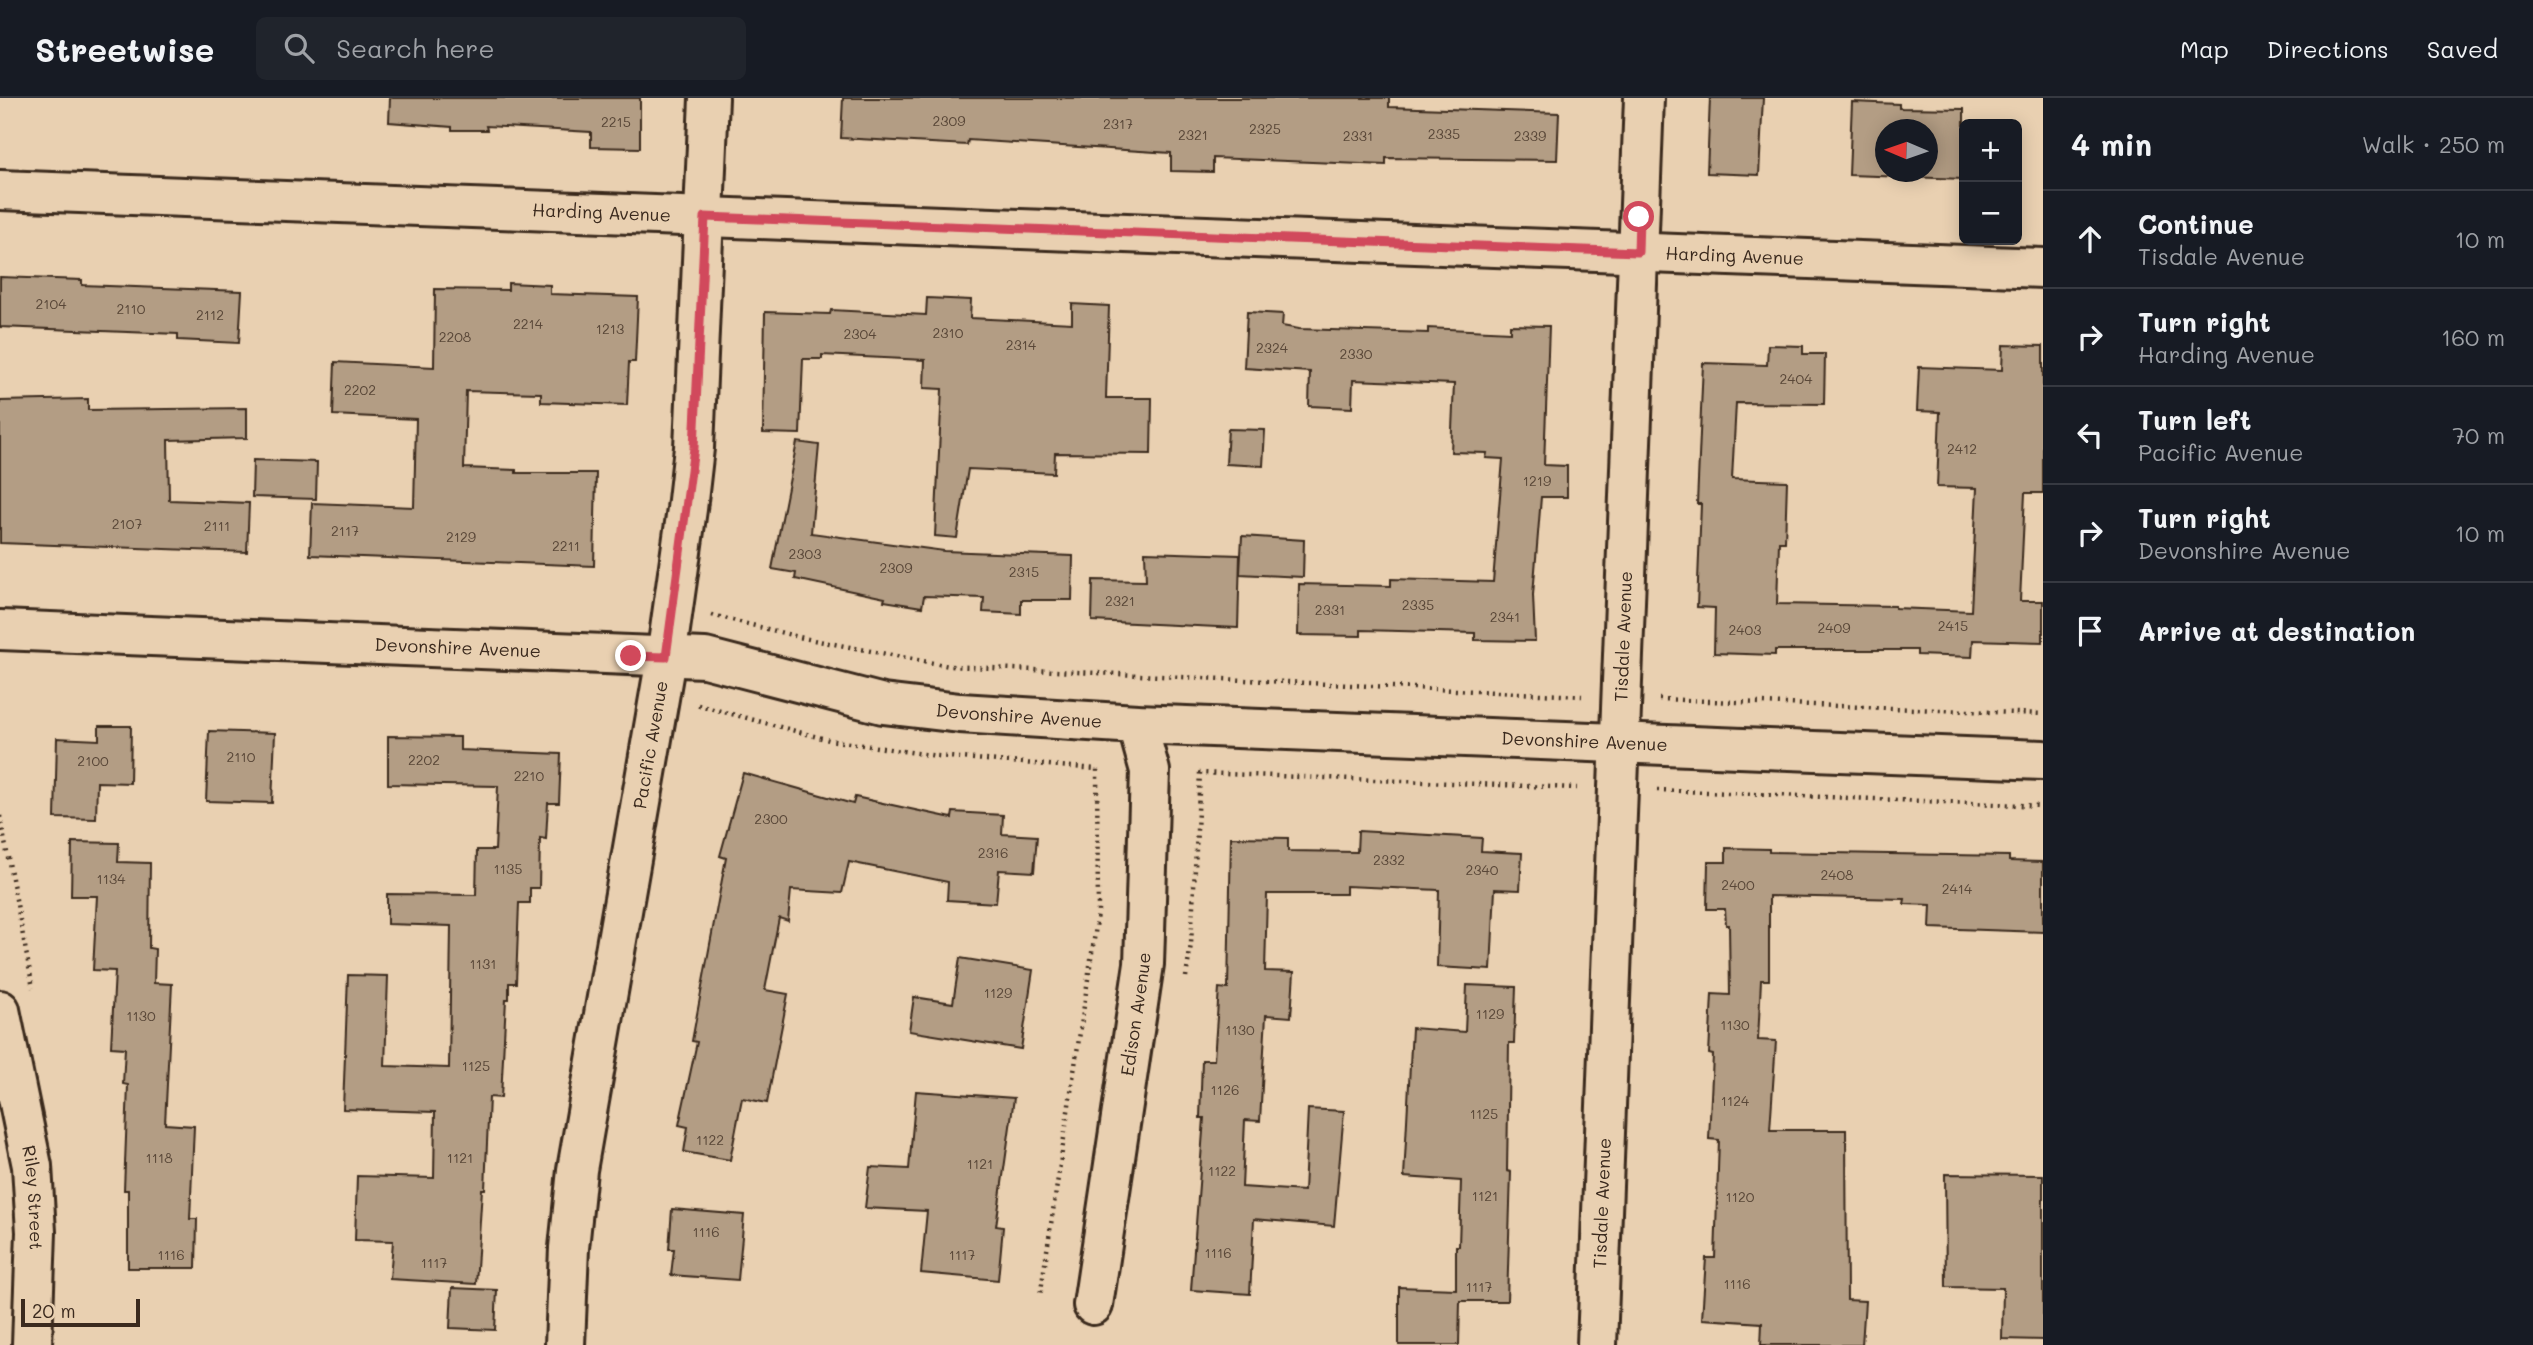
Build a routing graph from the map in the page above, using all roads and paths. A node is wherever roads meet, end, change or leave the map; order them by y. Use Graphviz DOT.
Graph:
graph roads {
  1 [pos="709,98"];
  2 [pos="1644,98"];
  3 [pos="0,190"];
  4 [pos="705,217"];
  5 [pos="1638,252"];
  6 [pos="2043,268"];
  7 [pos="712,614"];
  8 [pos="0,630"];
  9 [pos="666,657"];
  10 [pos="1587,696"];
  11 [pos="1657,698"];
  12 [pos="696,704"];
  13 [pos="2043,714"];
  14 [pos="1137,724"];
  15 [pos="1619,742"];
  16 [pos="2043,760"];
  17 [pos="1578,802"];
  18 [pos="1655,804"];
  19 [pos="2043,806"];
  20 [pos="1184,985"];
  21 [pos="0,1010"];
  22 [pos="1040,1297"];
  23 [pos="1093,1305"];
  24 [pos="32,1345"];
  25 [pos="565,1345"];
  26 [pos="1597,1345"];
  1 -- 4 [label="street, Pacific Avenue"];
  2 -- 5 [label="street, Tisdale Avenue"];
  3 -- 4 [label="street, Harding Avenue"];
  4 -- 5 [label="street, Harding Avenue"];
  4 -- 9 [label="street, Pacific Avenue"];
  5 -- 6 [label="street, Harding Avenue"];
  5 -- 15 [label="street, Tisdale Avenue"];
  7 -- 10 [label="path"];
  8 -- 9 [label="street, Devonshire Avenue"];
  9 -- 14 [label="street, Devonshire Avenue"];
  9 -- 25 [label="street, Pacific Avenue"];
  11 -- 13 [label="path"];
  12 -- 22 [label="path"];
  14 -- 15 [label="street, Devonshire Avenue"];
  14 -- 23 [label="street, Edison Avenue"];
  15 -- 16 [label="street, Devonshire Avenue"];
  15 -- 26 [label="street, Tisdale Avenue"];
  17 -- 20 [label="path"];
  18 -- 19 [label="path"];
  21 -- 24 [label="street, Riley Street"];
}
